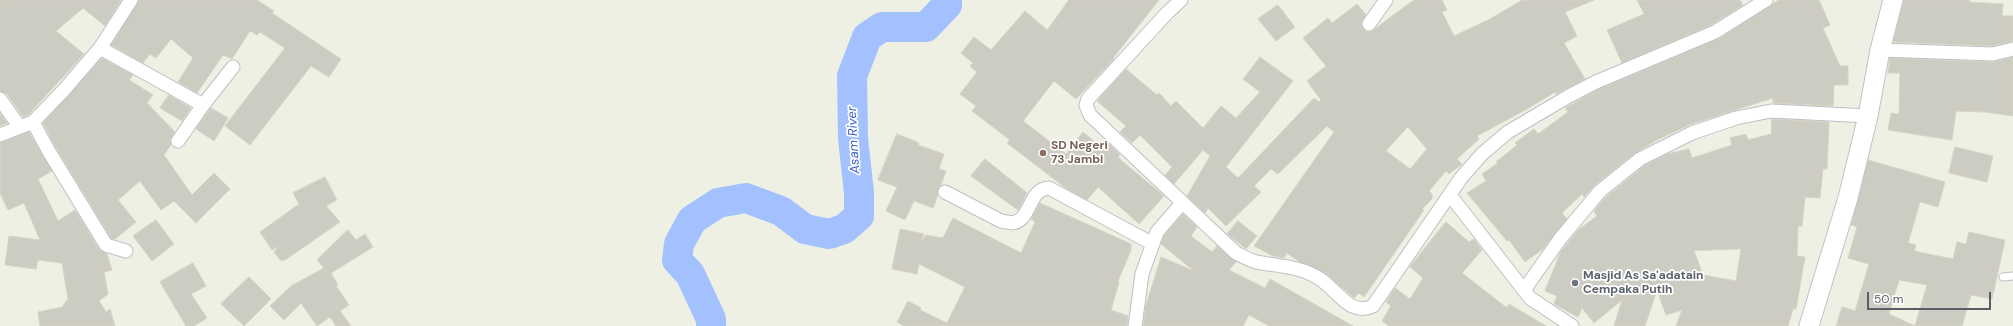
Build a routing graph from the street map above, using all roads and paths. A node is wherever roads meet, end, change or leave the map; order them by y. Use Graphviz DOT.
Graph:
graph roads {
  1 [pos="130,0"];
  2 [pos="1181,0"];
  3 [pos="1386,0"];
  4 [pos="1766,0"];
  5 [pos="1893,0"];
  6 [pos="1369,24"];
  7 [pos="100,48"];
  8 [pos="2013,49"];
  9 [pos="1880,50"];
  10 [pos="233,67"];
  11 [pos="0,99"];
  12 [pos="203,105"];
  13 [pos="1868,116"];
  14 [pos="33,122"];
  15 [pos="19,126"];
  16 [pos="0,135"];
  17 [pos="178,141"];
  18 [pos="945,192"];
  19 [pos="1450,195"];
  20 [pos="1182,203"];
  21 [pos="1153,244"];
  22 [pos="126,251"];
  23 [pos="2013,276"];
  24 [pos="2002,277"];
  25 [pos="1524,290"];
  26 [pos="1555,322"];
  27 [pos="1135,326"];
  28 [pos="1572,326"];
  29 [pos="1809,326"];
  1 -- 7 [label="street"];
  2 -- 20 [label="street"];
  3 -- 6 [label="street"];
  4 -- 19 [label="street"];
  5 -- 9 [label="street"];
  7 -- 12 [label="street"];
  7 -- 14 [label="street"];
  8 -- 9 [label="street"];
  9 -- 13 [label="street"];
  10 -- 12 [label="street"];
  11 -- 15 [label="street"];
  12 -- 17 [label="street"];
  13 -- 25 [label="street"];
  13 -- 29 [label="street"];
  14 -- 15 [label="street"];
  14 -- 22 [label="street"];
  15 -- 16 [label="street"];
  18 -- 21 [label="street"];
  19 -- 20 [label="street"];
  19 -- 25 [label="street"];
  20 -- 21 [label="street"];
  21 -- 27 [label="street"];
  23 -- 24 [label="lane"];
  25 -- 26 [label="street"];
  26 -- 28 [label="street"];
}
